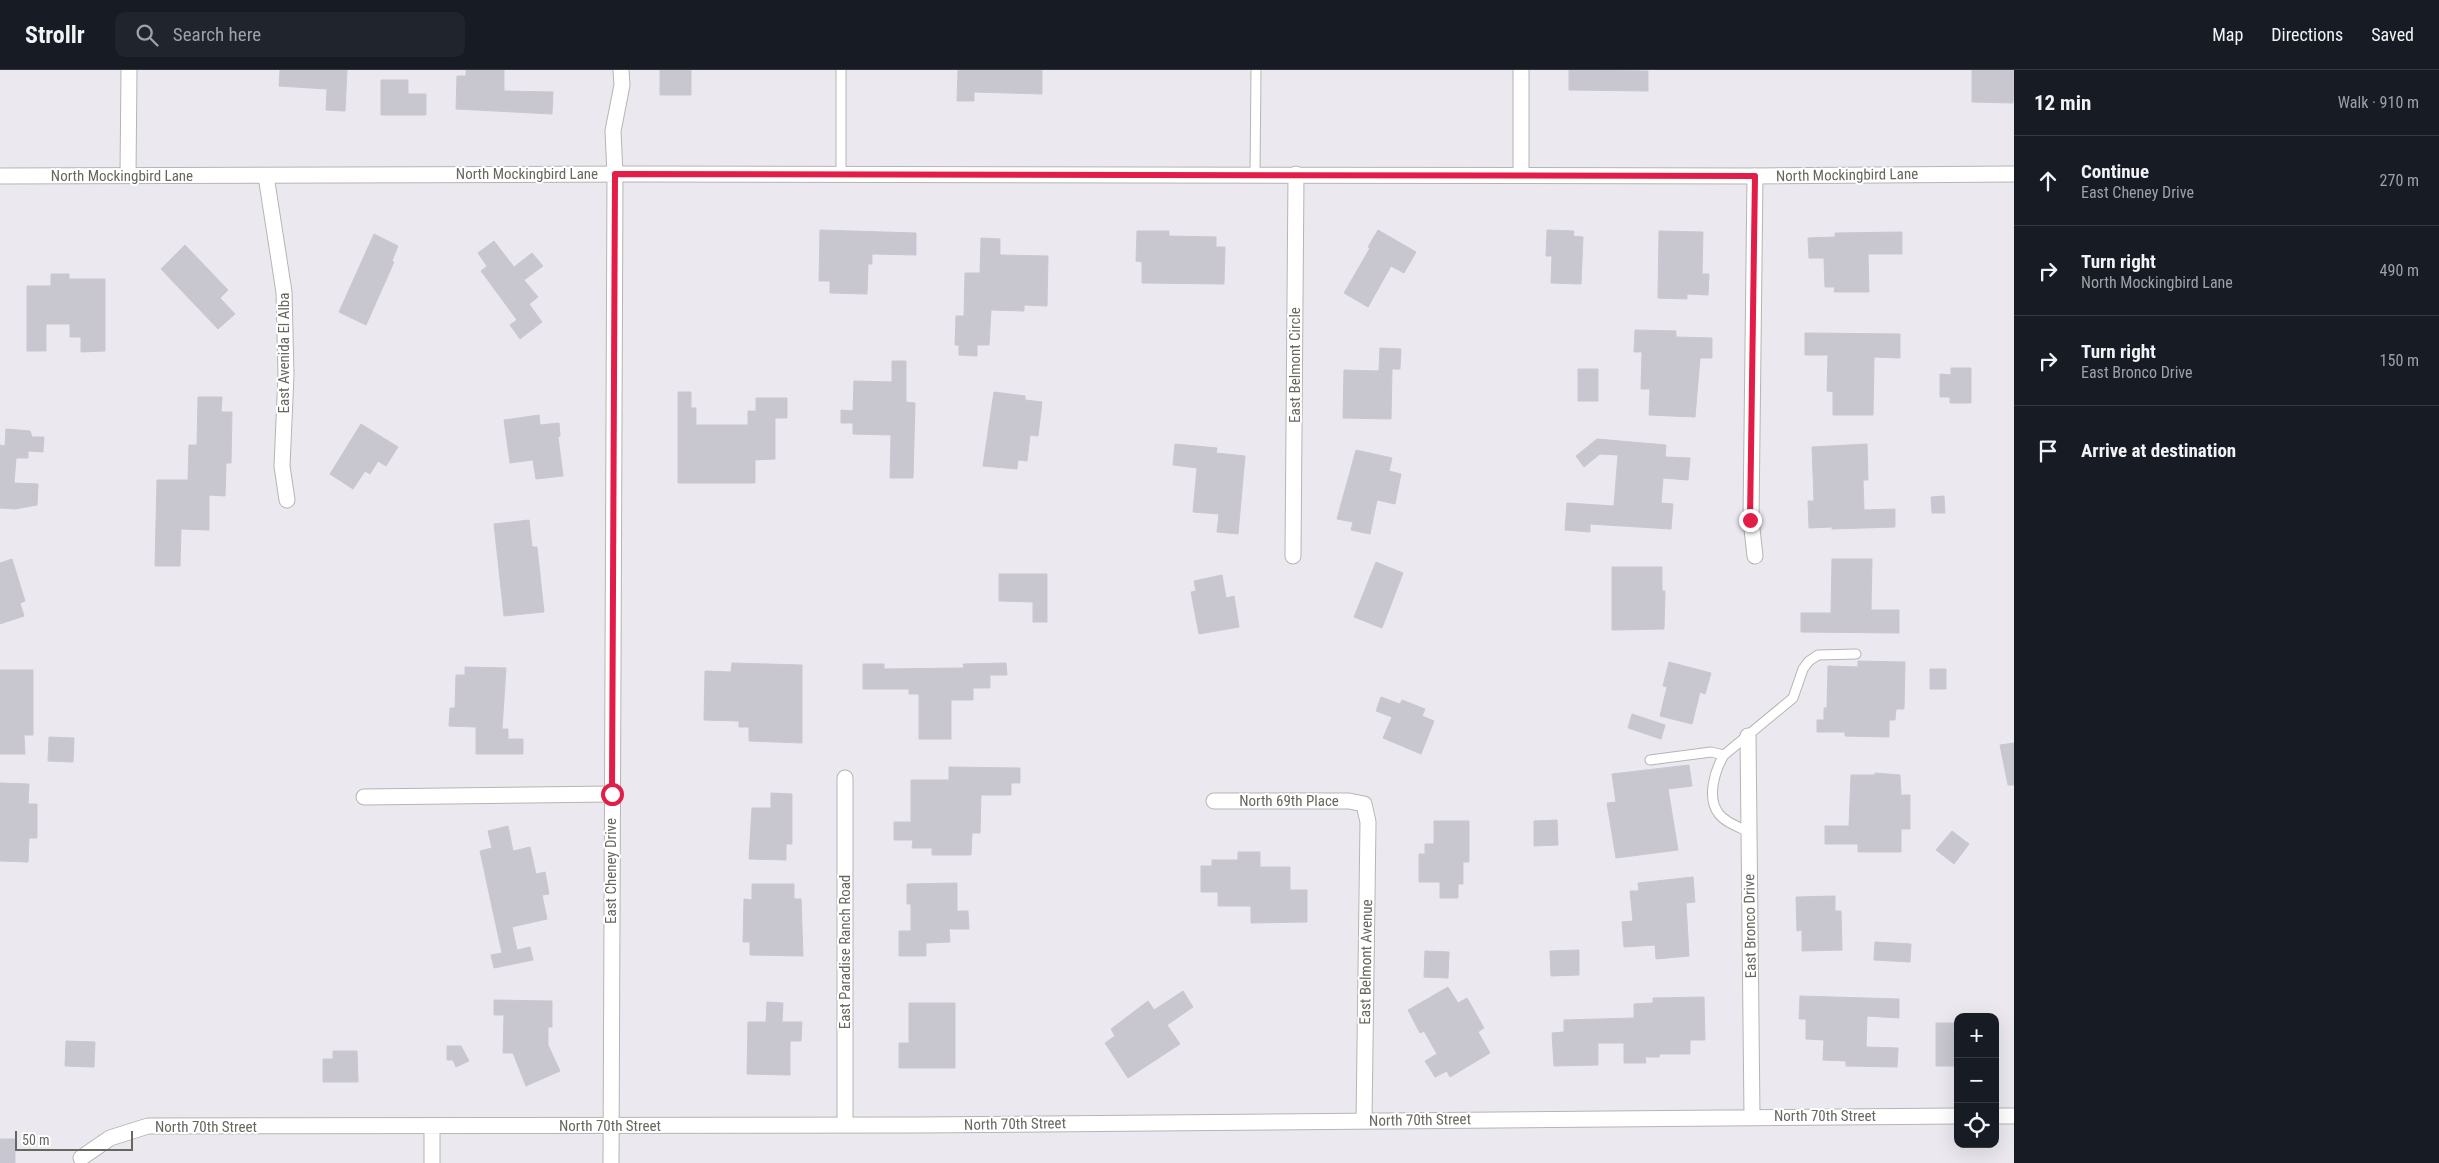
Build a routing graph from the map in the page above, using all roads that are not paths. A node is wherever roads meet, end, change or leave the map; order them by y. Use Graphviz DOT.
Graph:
graph roads {
  1 [pos="130,70"];
  2 [pos="621,70"];
  3 [pos="841,70"];
  4 [pos="1256,70"];
  5 [pos="1521,70"];
  6 [pos="615,174"];
  7 [pos="841,174"];
  8 [pos="1255,174"];
  9 [pos="1296,174"];
  10 [pos="2014,174"];
  11 [pos="128,175"];
  12 [pos="1520,175"];
  13 [pos="0,176"];
  14 [pos="266,176"];
  15 [pos="1755,176"];
  16 [pos="287,500"];
  17 [pos="1293,556"];
  18 [pos="1755,556"];
  19 [pos="1856,654"];
  20 [pos="1748,736"];
  21 [pos="1724,755"];
  22 [pos="1650,760"];
  23 [pos="845,778"];
  24 [pos="612,794"];
  25 [pos="364,797"];
  26 [pos="1214,801"];
  27 [pos="1364,804"];
  28 [pos="1749,832"];
  29 [pos="1954,1116"];
  30 [pos="1999,1116"];
  31 [pos="2014,1116"];
  32 [pos="1752,1117"];
  33 [pos="1364,1121"];
  34 [pos="845,1125"];
  35 [pos="611,1126"];
  36 [pos="432,1128"];
  37 [pos="82,1158"];
  38 [pos="432,1163"];
  39 [pos="611,1163"];
  1 -- 11 [label="street"];
  2 -- 6 [label="street, East Cheney Drive"];
  3 -- 7 [label="lane"];
  4 -- 8 [label="lane"];
  5 -- 12 [label="street"];
  6 -- 7 [label="street, North Mockingbird Lane"];
  6 -- 14 [label="street, North Mockingbird Lane"];
  6 -- 24 [label="street, East Cheney Drive"];
  7 -- 8 [label="street, North Mockingbird Lane"];
  8 -- 9 [label="street, North Mockingbird Lane"];
  9 -- 12 [label="street, North Mockingbird Lane"];
  9 -- 17 [label="street, East Belmont Circle"];
  10 -- 15 [label="street, North Mockingbird Lane"];
  11 -- 13 [label="street, North Mockingbird Lane"];
  11 -- 14 [label="street, North Mockingbird Lane"];
  12 -- 15 [label="street, North Mockingbird Lane"];
  14 -- 16 [label="street, East Avenida El Alba"];
  15 -- 18 [label="street"];
  19 -- 20 [label="lane"];
  20 -- 21 [label="lane"];
  20 -- 28 [label="street, East Bronco Drive"];
  21 -- 22 [label="lane"];
  21 -- 28 [label="lane"];
  23 -- 34 [label="street, East Paradise Ranch Road"];
  24 -- 25 [label="street"];
  24 -- 35 [label="street, East Cheney Drive"];
  26 -- 27 [label="street, North 69th Place"];
  27 -- 33 [label="street, East Belmont Avenue"];
  28 -- 32 [label="street, East Bronco Drive"];
  29 -- 32 [label="street, North 70th Street"];
  30 -- 31 [label="street"];
  32 -- 33 [label="street, North 70th Street"];
  33 -- 34 [label="street, North 70th Street"];
  34 -- 35 [label="street, North 70th Street"];
  35 -- 36 [label="street, North 70th Street"];
  35 -- 39 [label="street, East Cheney Drive"];
  36 -- 37 [label="street, North 70th Street"];
  36 -- 38 [label="street"];
}
